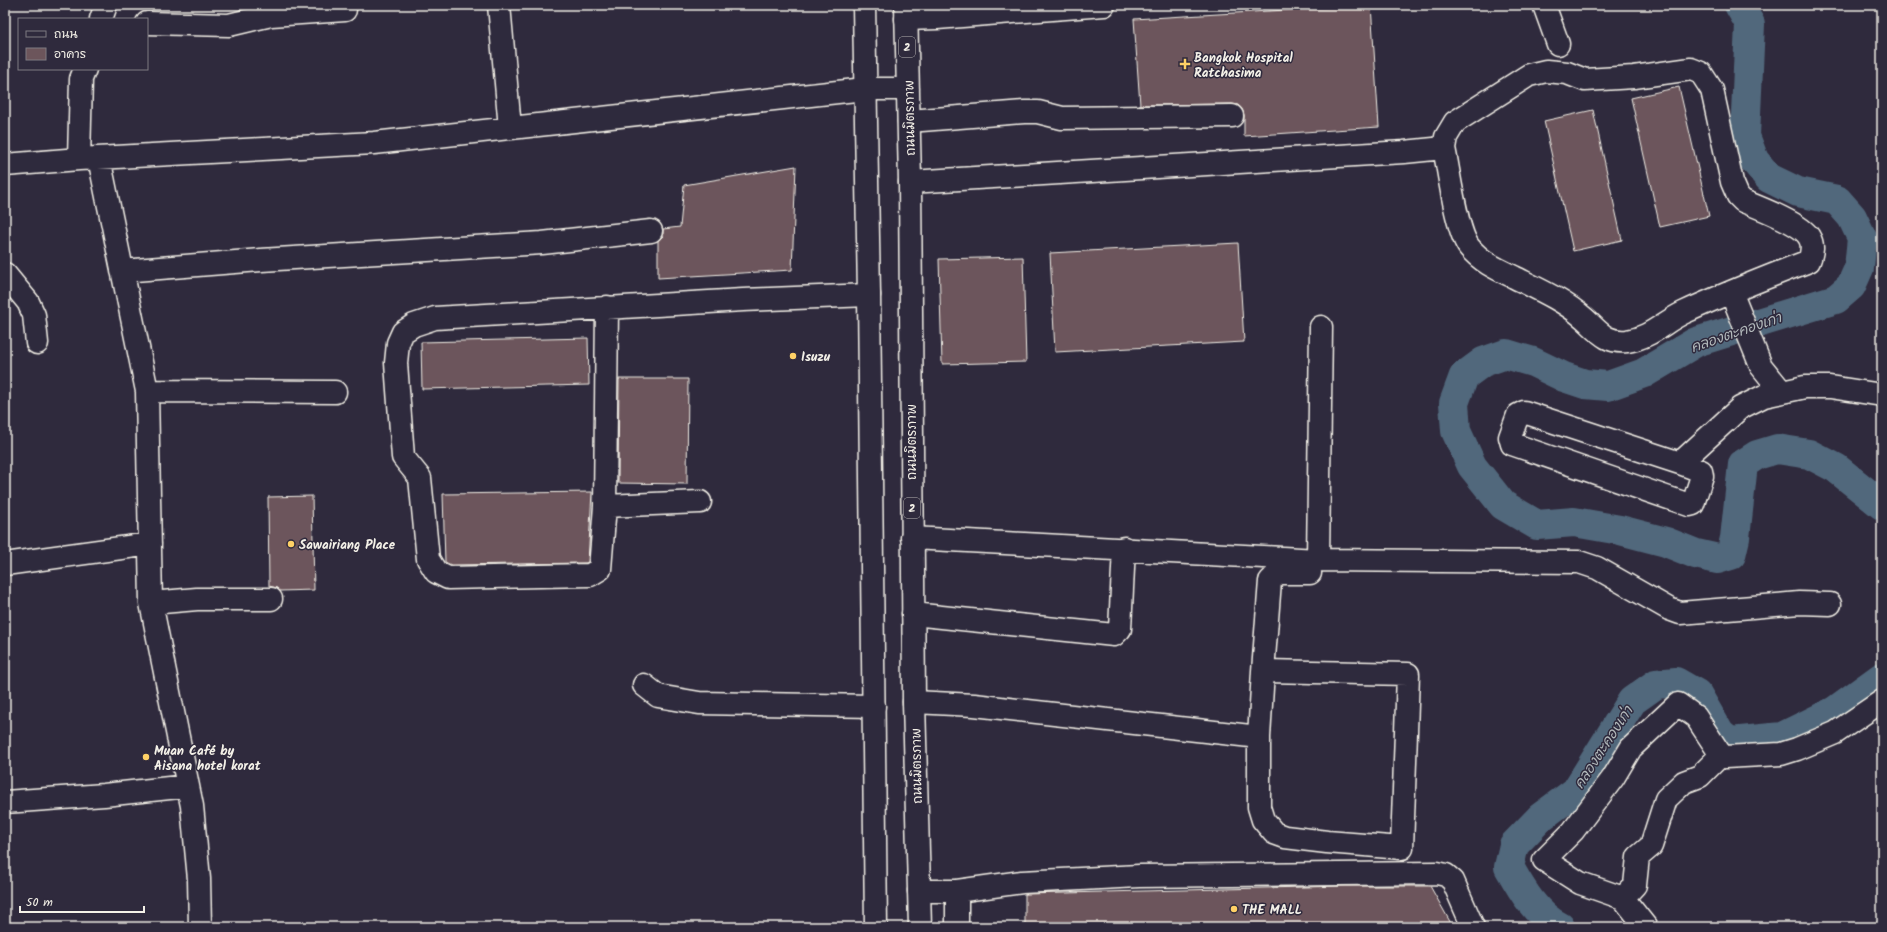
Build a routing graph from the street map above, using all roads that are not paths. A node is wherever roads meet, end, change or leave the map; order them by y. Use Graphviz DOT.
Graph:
graph roads {
  1 [pos="106,5"];
  2 [pos="498,5"];
  3 [pos="864,5"];
  4 [pos="1104,5"];
  5 [pos="1544,5"];
  6 [pos="344,10"];
  7 [pos="906,12"];
  8 [pos="102,18"];
  9 [pos="148,23"];
  10 [pos="1558,44"];
  11 [pos="84,70"];
  12 [pos="908,88"];
  13 [pos="865,89"];
  14 [pos="1232,116"];
  15 [pos="909,121"];
  16 [pos="510,128"];
  17 [pos="1444,148"];
  18 [pos="89,158"];
  19 [pos="5,165"];
  20 [pos="910,182"];
  21 [pos="651,231"];
  22 [pos="122,271"];
  23 [pos="5,274"];
  24 [pos="869,295"];
  25 [pos="1733,296"];
  26 [pos="607,307"];
  27 [pos="1321,327"];
  28 [pos="37,343"];
  29 [pos="146,391"];
  30 [pos="335,392"];
  31 [pos="1782,392"];
  32 [pos="1882,395"];
  33 [pos="1680,463"];
  34 [pos="700,502"];
  35 [pos="604,506"];
  36 [pos="912,538"];
  37 [pos="150,544"];
  38 [pos="1124,548"];
  39 [pos="5,564"];
  40 [pos="1324,566"];
  41 [pos="271,599"];
  42 [pos="151,603"];
  43 [pos="1830,604"];
  44 [pos="913,614"];
  45 [pos="1263,671"];
  46 [pos="644,684"];
  47 [pos="1882,701"];
  48 [pos="914,702"];
  49 [pos="874,706"];
  50 [pos="1259,737"];
  51 [pos="1721,755"];
  52 [pos="188,786"];
  53 [pos="5,802"];
  54 [pos="919,891"];
  55 [pos="957,891"];
  56 [pos="1623,898"];
  57 [pos="200,927"];
  58 [pos="876,927"];
  59 [pos="920,927"];
  60 [pos="957,927"];
  61 [pos="1473,927"];
  62 [pos="1646,927"];
  1 -- 8 [label="main road"];
  2 -- 16 [label="main road"];
  3 -- 13 [label="main road"];
  4 -- 7 [label="main road"];
  5 -- 10 [label="main road"];
  6 -- 9 [label="main road"];
  7 -- 12 [label="main road, ถนนมิตรภาพ / 2"];
  11 -- 18 [label="main road"];
  12 -- 13 [label="main road"];
  12 -- 15 [label="main road, ถนนมิตรภาพ / 2"];
  13 -- 16 [label="main road"];
  13 -- 24 [label="main road"];
  14 -- 15 [label="main road"];
  15 -- 20 [label="main road, ถนนมิตรภาพ / 2"];
  16 -- 18 [label="main road"];
  17 -- 20 [label="main road"];
  17 -- 25 [label="main road"];
  17 -- 25 [label="main road"];
  18 -- 19 [label="main road"];
  18 -- 22 [label="main road"];
  20 -- 36 [label="main road, ถนนมิตรภาพ / 2"];
  21 -- 22 [label="main road"];
  22 -- 29 [label="main road"];
  23 -- 28 [label="main road"];
  24 -- 26 [label="main road"];
  24 -- 49 [label="main road"];
  25 -- 31 [label="main road"];
  26 -- 35 [label="main road"];
  26 -- 35 [label="main road"];
  27 -- 40 [label="main road"];
  29 -- 30 [label="main road"];
  29 -- 37 [label="main road"];
  31 -- 32 [label="main road"];
  31 -- 33 [label="main road"];
  33 -- 33 [label="main road"];
  34 -- 35 [label="main road"];
  36 -- 38 [label="main road"];
  36 -- 44 [label="main road, ถนนมิตรภาพ / 2"];
  37 -- 39 [label="main road"];
  37 -- 42 [label="main road"];
  38 -- 40 [label="main road"];
  38 -- 44 [label="main road"];
  40 -- 43 [label="main road"];
  40 -- 45 [label="main road"];
  41 -- 42 [label="main road"];
  42 -- 52 [label="main road"];
  44 -- 48 [label="main road, ถนนมิตรภาพ / 2"];
  45 -- 50 [label="main road"];
  45 -- 50 [label="main road"];
  46 -- 49 [label="main road"];
  47 -- 51 [label="main road"];
  48 -- 50 [label="main road"];
  48 -- 54 [label="main road, ถนนมิตรภาพ / 2"];
  49 -- 58 [label="main road"];
  51 -- 56 [label="main road"];
  51 -- 56 [label="main road"];
  52 -- 53 [label="main road"];
  52 -- 57 [label="main road"];
  54 -- 55 [label="main road"];
  54 -- 59 [label="main road, ถนนมิตรภาพ / 2"];
  55 -- 60 [label="main road"];
  55 -- 61 [label="main road"];
  56 -- 62 [label="main road"];
}
